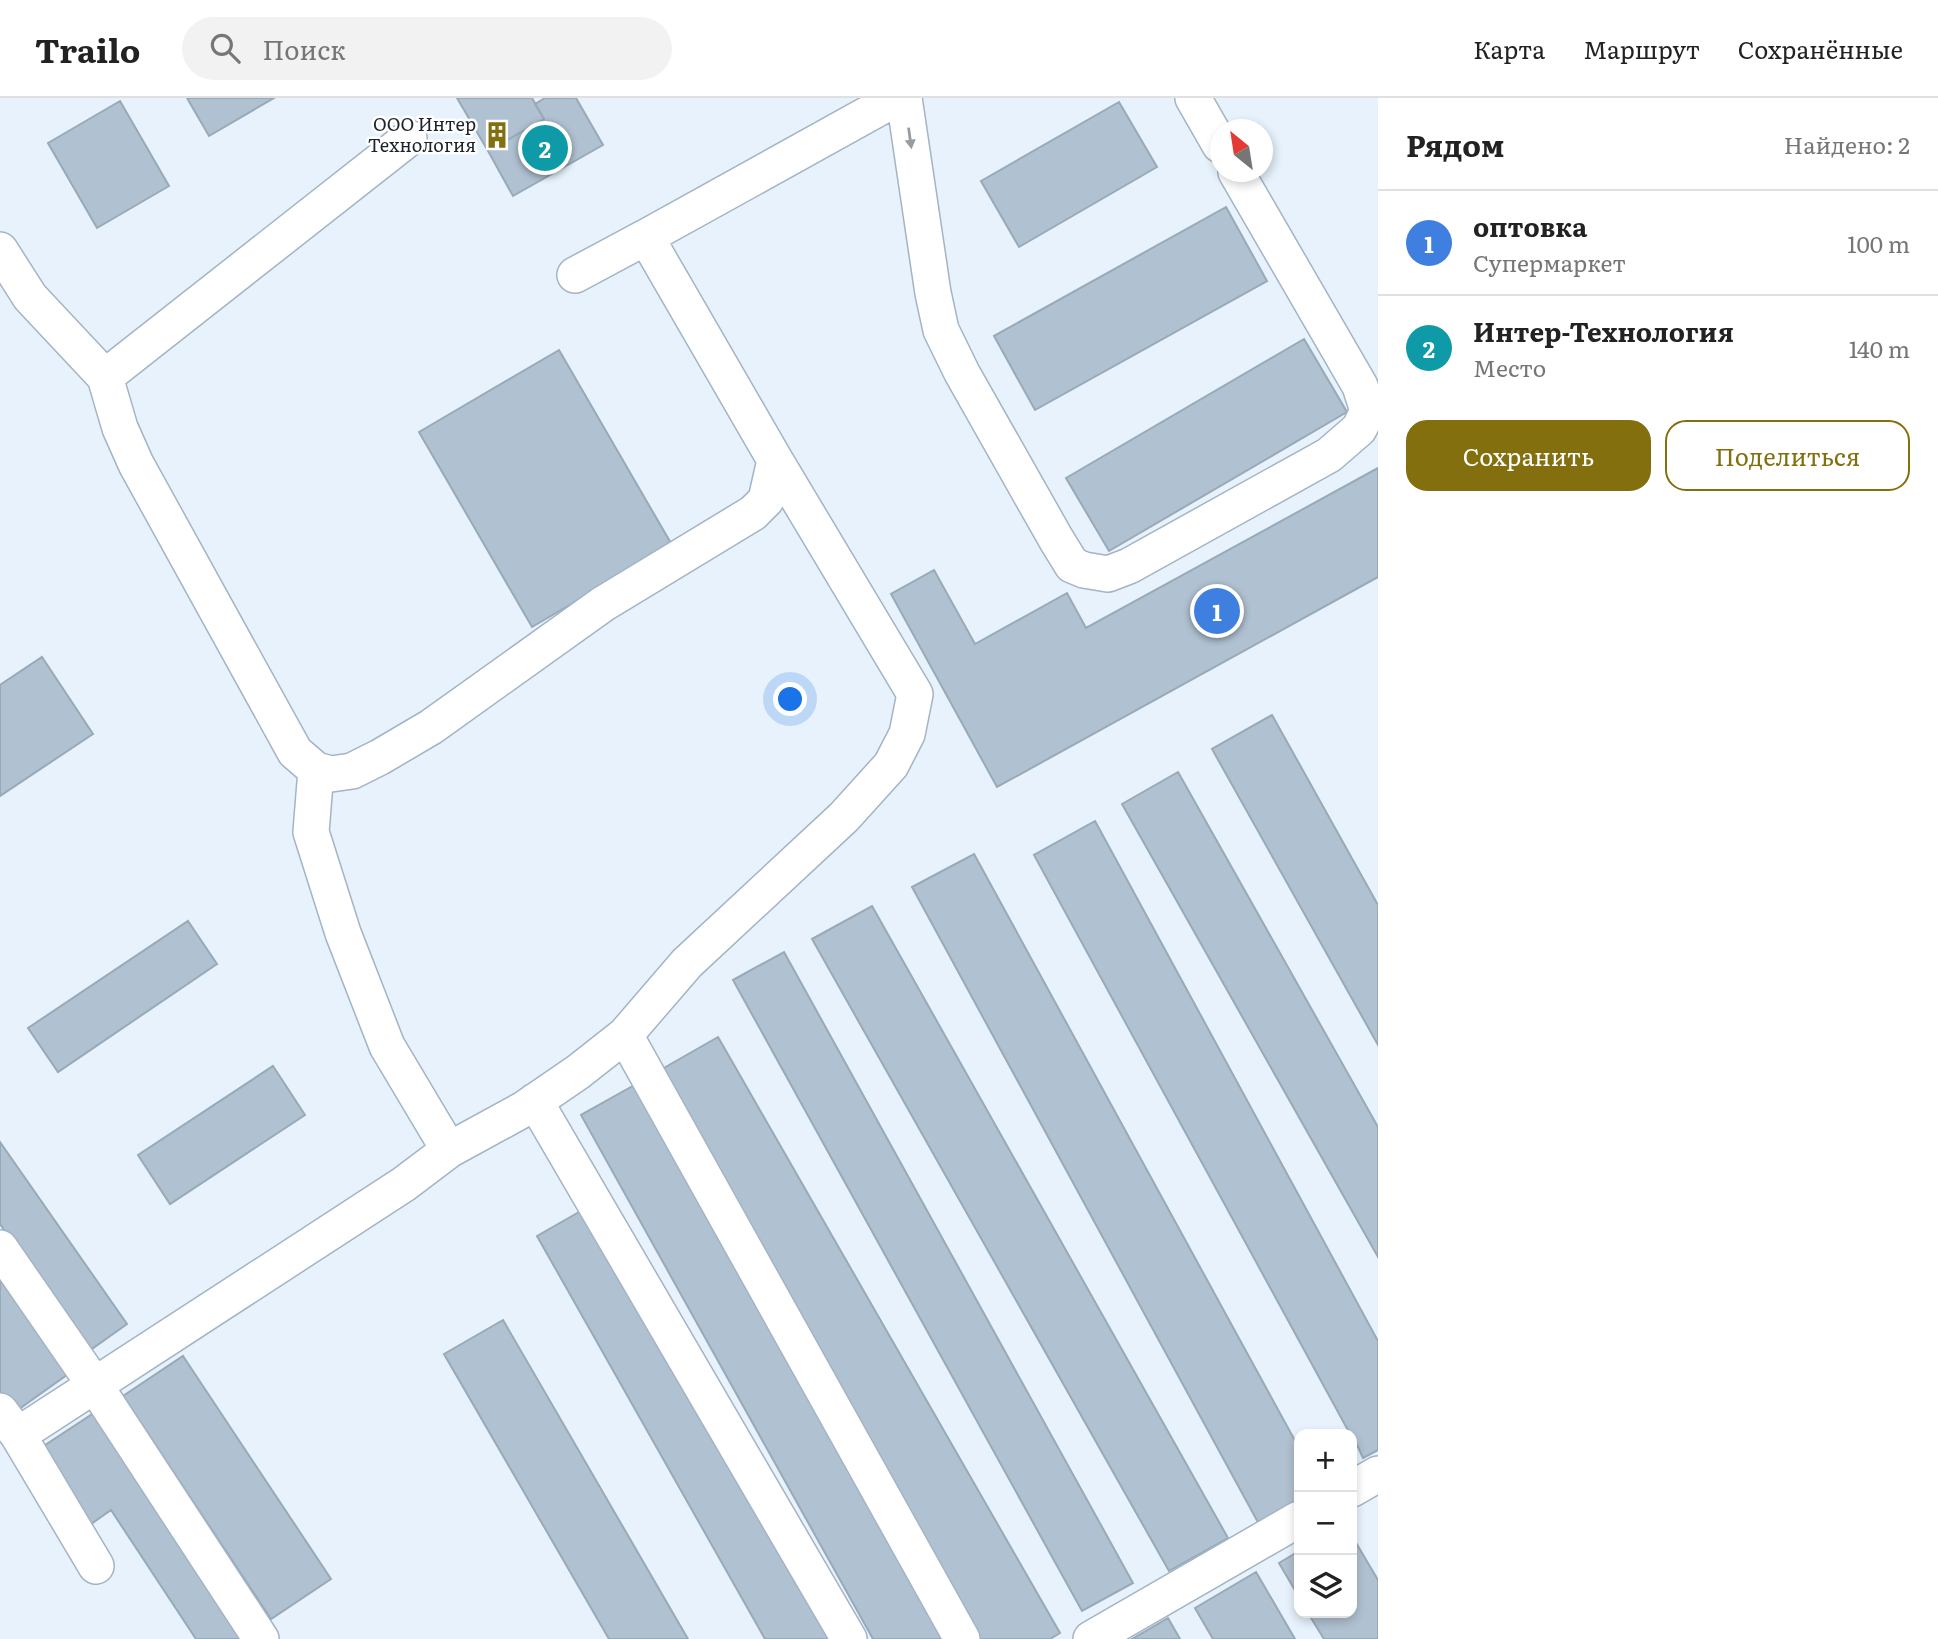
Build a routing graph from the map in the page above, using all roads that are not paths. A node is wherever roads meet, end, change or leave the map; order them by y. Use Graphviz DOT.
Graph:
graph roads {
  1 [pos="897,98"];
  2 [pos="904,98"];
  3 [pos="1193,98"];
  4 [pos="1210,128"];
  5 [pos="409,138"];
  6 [pos="1242,182"];
  7 [pos="646,237"];
  8 [pos="0,250"];
  9 [pos="575,275"];
  10 [pos="105,377"];
  11 [pos="775,460"];
  12 [pos="316,770"];
  13 [pos="625,1035"];
  14 [pos="535,1101"];
  15 [pos="449,1150"];
  16 [pos="0,1248"];
  17 [pos="94,1384"];
  18 [pos="9,1423"];
  19 [pos="1378,1474"];
  20 [pos="1357,1486"];
  21 [pos="1294,1523"];
  22 [pos="96,1566"];
  23 [pos="261,1639"];
  24 [pos="849,1639"];
  25 [pos="962,1639"];
  26 [pos="1091,1639"];
  1 -- 7 [label="lane"];
  2 -- 6 [label="lane, one-way"];
  3 -- 4 [label="lane"];
  5 -- 10 [label="lane"];
  7 -- 9 [label="lane"];
  7 -- 11 [label="lane"];
  8 -- 10 [label="lane"];
  10 -- 12 [label="lane"];
  11 -- 12 [label="lane"];
  11 -- 13 [label="lane"];
  12 -- 15 [label="lane"];
  13 -- 14 [label="lane"];
  13 -- 25 [label="lane"];
  14 -- 15 [label="lane"];
  14 -- 24 [label="lane"];
  15 -- 17 [label="lane"];
  16 -- 17 [label="lane"];
  17 -- 18 [label="lane"];
  17 -- 23 [label="lane"];
  18 -- 22 [label="lane"];
  19 -- 20 [label="lane"];
  21 -- 26 [label="lane"];
}
